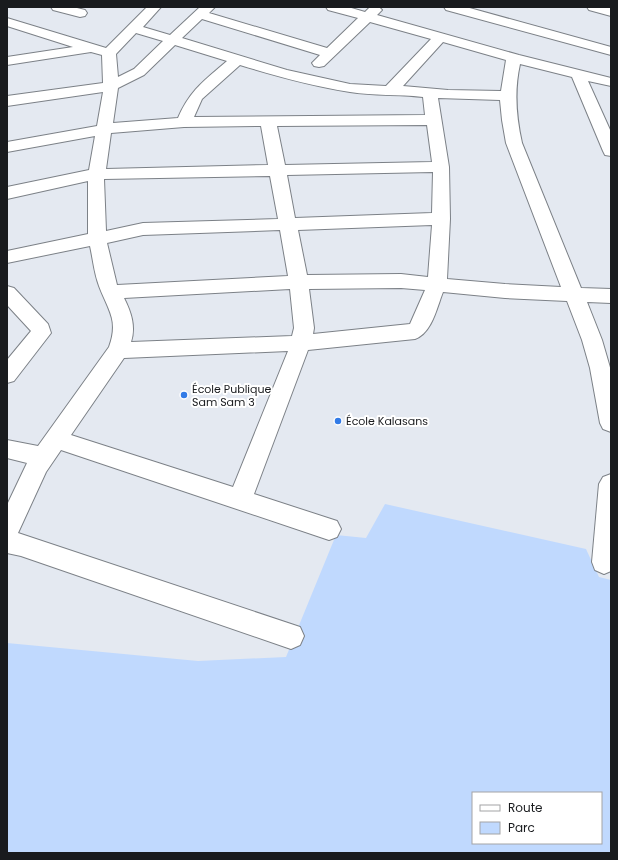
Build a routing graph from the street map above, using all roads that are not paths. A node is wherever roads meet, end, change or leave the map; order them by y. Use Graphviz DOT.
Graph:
graph roads {
  1 [pos="58,7"];
  2 [pos="154,7"];
  3 [pos="333,7"];
  4 [pos="378,7"];
  5 [pos="451,7"];
  6 [pos="594,7"];
  7 [pos="203,10"];
  8 [pos="611,12"];
  9 [pos="80,13"];
  10 [pos="367,18"];
  11 [pos="9,19"];
  12 [pos="133,28"];
  13 [pos="440,38"];
  14 [pos="173,40"];
  15 [pos="92,48"];
  16 [pos="611,51"];
  17 [pos="109,53"];
  18 [pos="329,53"];
  19 [pos="514,58"];
  20 [pos="238,59"];
  21 [pos="7,61"];
  22 [pos="578,74"];
  23 [pos="302,79"];
  24 [pos="611,82"];
  25 [pos="111,86"];
  26 [pos="391,90"];
  27 [pos="430,94"];
  28 [pos="507,96"];
  29 [pos="7,101"];
  30 [pos="435,120"];
  31 [pos="268,121"];
  32 [pos="184,122"];
  33 [pos="105,130"];
  34 [pos="7,147"];
  35 [pos="611,151"];
  36 [pos="441,167"];
  37 [pos="277,169"];
  38 [pos="96,174"];
  39 [pos="7,193"];
  40 [pos="441,219"];
  41 [pos="287,224"];
  42 [pos="97,238"];
  43 [pos="7,257"];
  44 [pos="299,282"];
  45 [pos="437,284"];
  46 [pos="112,292"];
  47 [pos="7,293"];
  48 [pos="575,296"];
  49 [pos="611,296"];
  50 [pos="301,343"];
  51 [pos="118,350"];
  52 [pos="7,375"];
  53 [pos="611,423"];
  54 [pos="50,448"];
  55 [pos="7,450"];
  56 [pos="611,484"];
  57 [pos="240,500"];
  58 [pos="329,529"];
  59 [pos="7,532"];
  60 [pos="7,542"];
  61 [pos="604,562"];
  62 [pos="291,636"];
  1 -- 9 [label="street"];
  2 -- 12 [label="street"];
  3 -- 10 [label="street"];
  4 -- 10 [label="street"];
  5 -- 16 [label="street"];
  6 -- 8 [label="street"];
  7 -- 14 [label="street"];
  7 -- 18 [label="street"];
  10 -- 13 [label="street"];
  10 -- 18 [label="street"];
  11 -- 15 [label="street"];
  12 -- 14 [label="street"];
  12 -- 17 [label="street"];
  13 -- 19 [label="street"];
  13 -- 26 [label="street"];
  14 -- 20 [label="street"];
  14 -- 25 [label="street"];
  15 -- 17 [label="street"];
  15 -- 21 [label="street"];
  17 -- 25 [label="street"];
  18 -- 23 [label="street"];
  19 -- 22 [label="street"];
  19 -- 28 [label="street"];
  20 -- 23 [label="street"];
  20 -- 32 [label="street"];
  22 -- 24 [label="street"];
  22 -- 35 [label="street"];
  23 -- 26 [label="street"];
  25 -- 29 [label="street"];
  25 -- 33 [label="street"];
  26 -- 27 [label="street"];
  27 -- 28 [label="street"];
  27 -- 30 [label="street"];
  28 -- 48 [label="street"];
  30 -- 31 [label="street"];
  30 -- 36 [label="street"];
  31 -- 32 [label="street"];
  31 -- 37 [label="street"];
  32 -- 33 [label="street"];
  33 -- 34 [label="street"];
  33 -- 38 [label="street"];
  36 -- 37 [label="street"];
  36 -- 40 [label="street"];
  37 -- 38 [label="street"];
  37 -- 41 [label="street"];
  38 -- 39 [label="street"];
  38 -- 42 [label="street"];
  40 -- 41 [label="street"];
  40 -- 45 [label="street"];
  41 -- 42 [label="street"];
  41 -- 44 [label="street"];
  42 -- 43 [label="street"];
  42 -- 46 [label="street"];
  44 -- 45 [label="street"];
  44 -- 46 [label="street"];
  44 -- 50 [label="street"];
  45 -- 48 [label="street"];
  45 -- 50 [label="street"];
  46 -- 51 [label="street"];
  47 -- 52 [label="street"];
  48 -- 49 [label="street"];
  48 -- 53 [label="street"];
  50 -- 51 [label="street"];
  50 -- 57 [label="street"];
  51 -- 54 [label="street"];
  54 -- 55 [label="street"];
  54 -- 57 [label="street"];
  54 -- 59 [label="street"];
  56 -- 61 [label="street"];
  57 -- 58 [label="street"];
  60 -- 62 [label="street"];
}
